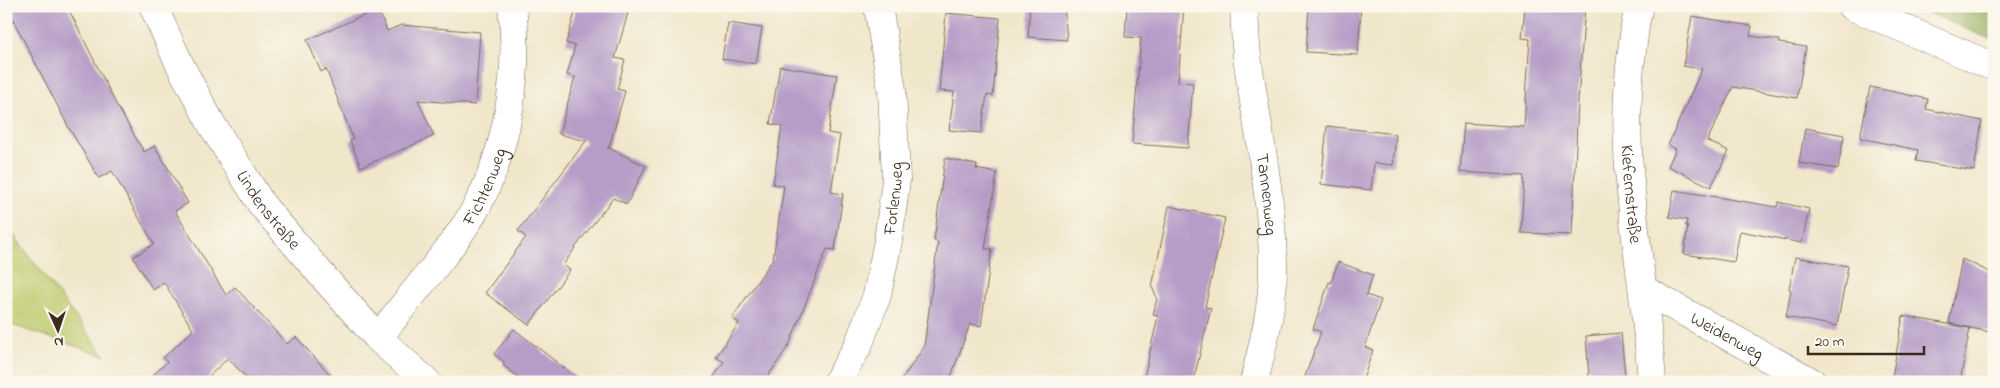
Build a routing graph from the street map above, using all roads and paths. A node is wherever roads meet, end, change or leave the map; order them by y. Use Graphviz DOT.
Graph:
graph roads {
  1 [pos="153,6"];
  2 [pos="512,6"];
  3 [pos="878,6"];
  4 [pos="1244,6"];
  5 [pos="1639,6"];
  6 [pos="1852,6"];
  7 [pos="1994,67"];
  8 [pos="1644,290"];
  9 [pos="378,338"];
  10 [pos="427,382"];
  11 [pos="837,382"];
  12 [pos="1254,382"];
  13 [pos="1652,382"];
  14 [pos="1812,382"];
  1 -- 9 [label="street, Lindenstraße"];
  2 -- 9 [label="street, Fichtenweg"];
  3 -- 11 [label="street, Forlenweg"];
  4 -- 12 [label="street, Tannenweg"];
  5 -- 8 [label="street, Kiefernstraße"];
  6 -- 7 [label="street"];
  8 -- 13 [label="street, Kiefernstraße"];
  8 -- 14 [label="street, Weidenweg"];
  9 -- 10 [label="street, Lindenstraße"];
}
